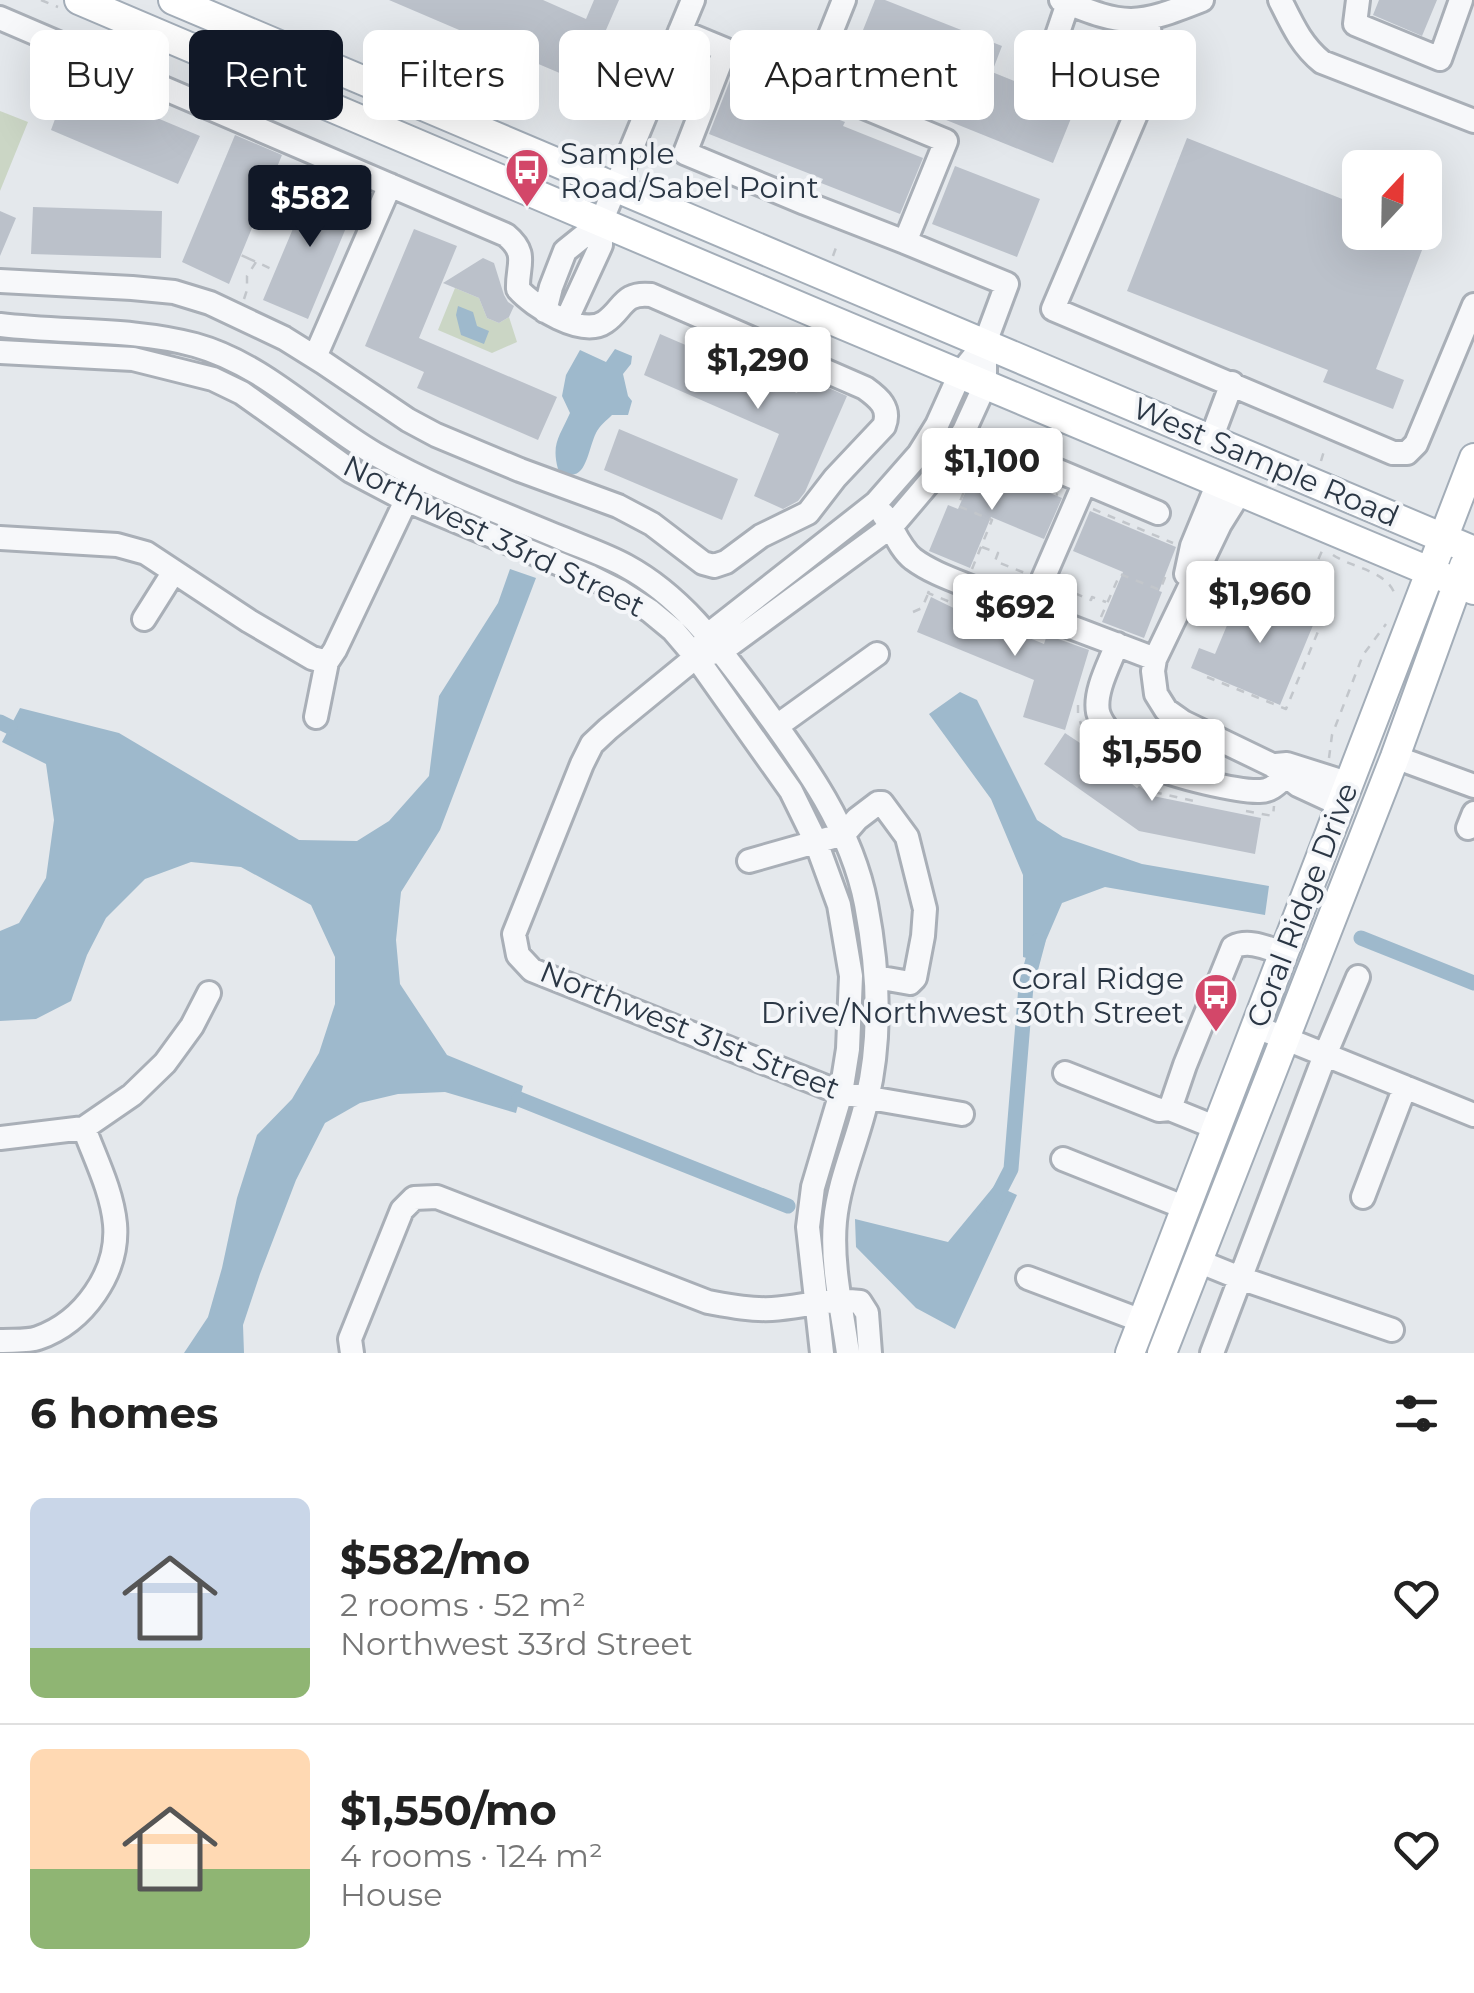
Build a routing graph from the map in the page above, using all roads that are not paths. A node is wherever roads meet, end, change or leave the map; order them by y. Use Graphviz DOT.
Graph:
graph roads {
  1 [pos="79,0"];
  2 [pos="693,0"];
  3 [pos="844,0"];
  4 [pos="1202,0"];
  5 [pos="1280,0"];
  6 [pos="1358,0"];
  7 [pos="1461,0"];
  8 [pos="182,2"];
  9 [pos="1064,2"];
  10 [pos="0,18"];
  11 [pos="1148,19"];
  12 [pos="680,30"];
  13 [pos="832,30"];
  14 [pos="1057,30"];
  15 [pos="170,38"];
  16 [pos="710,44"];
  17 [pos="725,50"];
  18 [pos="730,52"];
  19 [pos="643,120"];
  20 [pos="895,120"];
  21 [pos="1474,121"];
  22 [pos="390,185"];
  23 [pos="616,187"];
  24 [pos="601,222"];
  25 [pos="575,242"];
  26 [pos="905,242"];
  27 [pos="0,281"];
  28 [pos="571,286"];
  29 [pos="1474,305"];
  30 [pos="556,316"];
  31 [pos="0,325"];
  32 [pos="985,343"];
  33 [pos="0,352"];
  34 [pos="222,356"];
  35 [pos="315,357"];
  36 [pos="213,379"];
  37 [pos="973,379"];
  38 [pos="1232,383"];
  39 [pos="1211,439"];
  40 [pos="999,446"];
  41 [pos="1474,458"];
  42 [pos="418,476"];
  43 [pos="1085,482"];
  44 [pos="1229,488"];
  45 [pos="406,500"];
  46 [pos="876,503"];
  47 [pos="1158,513"];
  48 [pos="892,526"];
  49 [pos="1443,537"];
  50 [pos="0,538"];
  51 [pos="1473,547"];
  52 [pos="1430,572"];
  53 [pos="173,573"];
  54 [pos="1190,586"];
  55 [pos="1466,586"];
  56 [pos="1229,588"];
  57 [pos="1028,612"];
  58 [pos="144,619"];
  59 [pos="715,642"];
  60 [pos="1117,644"];
  61 [pos="877,654"];
  62 [pos="696,656"];
  63 [pos="1155,659"];
  64 [pos="327,662"];
  65 [pos="316,717"];
  66 [pos="777,726"];
  67 [pos="1395,757"];
  68 [pos="1279,771"];
  69 [pos="1474,786"];
  70 [pos="1343,794"];
  71 [pos="844,834"];
  72 [pos="816,842"];
  73 [pos="749,860"];
  74 [pos="1283,953"];
  75 [pos="876,976"];
  76 [pos="1358,976"];
  77 [pos="209,992"];
  78 [pos="1257,1026"];
  79 [pos="1285,1038"];
  80 [pos="1325,1054"];
  81 [pos="1065,1073"];
  82 [pos="1405,1087"];
  83 [pos="841,1093"];
  84 [pos="868,1099"];
  85 [pos="1170,1109"];
  86 [pos="962,1114"];
  87 [pos="1474,1115"];
  88 [pos="84,1128"];
  89 [pos="1217,1128"];
  90 [pos="0,1138"];
  91 [pos="1063,1159"];
  92 [pos="1363,1197"];
  93 [pos="1186,1208"];
  94 [pos="1198,1260"];
  95 [pos="1028,1278"];
  96 [pos="1240,1278"];
  97 [pos="840,1299"];
  98 [pos="815,1302"];
  99 [pos="1142,1321"];
  100 [pos="1392,1330"];
  101 [pos="0,1341"];
  102 [pos="352,1353"];
  103 [pos="822,1353"];
  104 [pos="848,1353"];
  105 [pos="870,1353"];
  106 [pos="1130,1353"];
  107 [pos="1162,1353"];
  108 [pos="1212,1353"];
  1 -- 15 [label="main road, West Sample Road"];
  2 -- 12 [label="street"];
  3 -- 13 [label="street"];
  4 -- 11 [label="street"];
  5 -- 21 [label="street"];
  6 -- 7 [label="street"];
  8 -- 15 [label="street"];
  8 -- 23 [label="main road, West Sample Road"];
  9 -- 11 [label="street"];
  9 -- 14 [label="street"];
  10 -- 22 [label="street"];
  11 -- 38 [label="street"];
  15 -- 24 [label="main road, West Sample Road"];
  16 -- 17 [label="street"];
  17 -- 18 [label="street"];
  17 -- 26 [label="street"];
  19 -- 23 [label="street"];
  20 -- 26 [label="street"];
  22 -- 30 [label="street"];
  22 -- 35 [label="street"];
  23 -- 24 [label="street"];
  23 -- 32 [label="main road, West Sample Road"];
  24 -- 25 [label="street"];
  24 -- 28 [label="street"];
  24 -- 37 [label="main road, West Sample Road"];
  25 -- 28 [label="street"];
  25 -- 30 [label="street"];
  26 -- 32 [label="street"];
  27 -- 35 [label="street"];
  28 -- 30 [label="street"];
  29 -- 38 [label="street"];
  30 -- 35 [label="street"];
  31 -- 34 [label="street, Northwest 33rd Street"];
  32 -- 37 [label="street"];
  32 -- 39 [label="main road, West Sample Road"];
  33 -- 36 [label="street, Northwest 33rd Street"];
  34 -- 36 [label="street"];
  34 -- 42 [label="street, Northwest 33rd Street"];
  36 -- 45 [label="street, Northwest 33rd Street"];
  37 -- 44 [label="main road, West Sample Road"];
  37 -- 46 [label="street"];
  37 -- 48 [label="street"];
  38 -- 39 [label="street"];
  39 -- 49 [label="main road, West Sample Road"];
  40 -- 43 [label="street"];
  41 -- 49 [label="main road, Coral Ridge Drive"];
  42 -- 45 [label="street"];
  42 -- 59 [label="street, Northwest 33rd Street"];
  43 -- 47 [label="street"];
  43 -- 57 [label="street"];
  44 -- 52 [label="main road, West Sample Road"];
  44 -- 54 [label="street"];
  45 -- 62 [label="street, Northwest 33rd Street"];
  45 -- 64 [label="street"];
  46 -- 48 [label="street"];
  46 -- 59 [label="street"];
  48 -- 57 [label="street"];
  48 -- 59 [label="street"];
  49 -- 51 [label="main road, West Sample Road"];
  49 -- 52 [label="main road, Coral Ridge Drive"];
  50 -- 53 [label="street"];
  51 -- 55 [label="main road, Coral Ridge Drive"];
  52 -- 55 [label="main road, West Sample Road"];
  52 -- 70 [label="main road, Coral Ridge Drive"];
  53 -- 58 [label="street"];
  53 -- 64 [label="street"];
  54 -- 56 [label="street"];
  54 -- 63 [label="street"];
  55 -- 67 [label="main road, Coral Ridge Drive"];
  57 -- 60 [label="street"];
  59 -- 62 [label="street"];
  59 -- 66 [label="street, Northwest 33rd Street"];
  60 -- 63 [label="street"];
  60 -- 68 [label="street"];
  61 -- 66 [label="street"];
  62 -- 72 [label="street, Northwest 33rd Street"];
  62 -- 83 [label="street, Northwest 31st Street"];
  63 -- 68 [label="street"];
  64 -- 65 [label="street"];
  66 -- 71 [label="street, Northwest 33rd Street"];
  67 -- 69 [label="street"];
  67 -- 79 [label="main road, Coral Ridge Drive"];
  68 -- 70 [label="street"];
  70 -- 74 [label="main road, Coral Ridge Drive"];
  71 -- 72 [label="street"];
  71 -- 75 [label="street, Northwest 33rd Street"];
  71 -- 75 [label="street"];
  72 -- 73 [label="street"];
  72 -- 83 [label="street, Northwest 33rd Street"];
  74 -- 78 [label="main road, Coral Ridge Drive"];
  74 -- 85 [label="street"];
  75 -- 84 [label="street, Northwest 33rd Street"];
  76 -- 80 [label="street"];
  77 -- 88 [label="street"];
  78 -- 79 [label="street"];
  78 -- 89 [label="main road, Coral Ridge Drive"];
  79 -- 80 [label="street"];
  79 -- 94 [label="main road, Coral Ridge Drive"];
  80 -- 82 [label="street"];
  80 -- 96 [label="street"];
  81 -- 85 [label="street"];
  82 -- 87 [label="street"];
  82 -- 92 [label="street"];
  83 -- 84 [label="street, Northwest 31st Street"];
  83 -- 98 [label="street, Northwest 33rd Street"];
  84 -- 86 [label="street, Northwest 31st Street"];
  84 -- 97 [label="street, Northwest 33rd Street"];
  85 -- 89 [label="street"];
  88 -- 90 [label="street"];
  88 -- 101 [label="street"];
  89 -- 93 [label="main road, Coral Ridge Drive"];
  91 -- 93 [label="street"];
  93 -- 99 [label="main road, Coral Ridge Drive"];
  94 -- 96 [label="street"];
  94 -- 107 [label="main road, Coral Ridge Drive"];
  95 -- 99 [label="street"];
  96 -- 100 [label="street"];
  96 -- 108 [label="street"];
  97 -- 98 [label="street"];
  97 -- 104 [label="street, Northwest 33rd Street"];
  97 -- 105 [label="street"];
  98 -- 102 [label="street"];
  98 -- 103 [label="street, Northwest 33rd Street"];
  99 -- 106 [label="main road, Coral Ridge Drive"];
}
